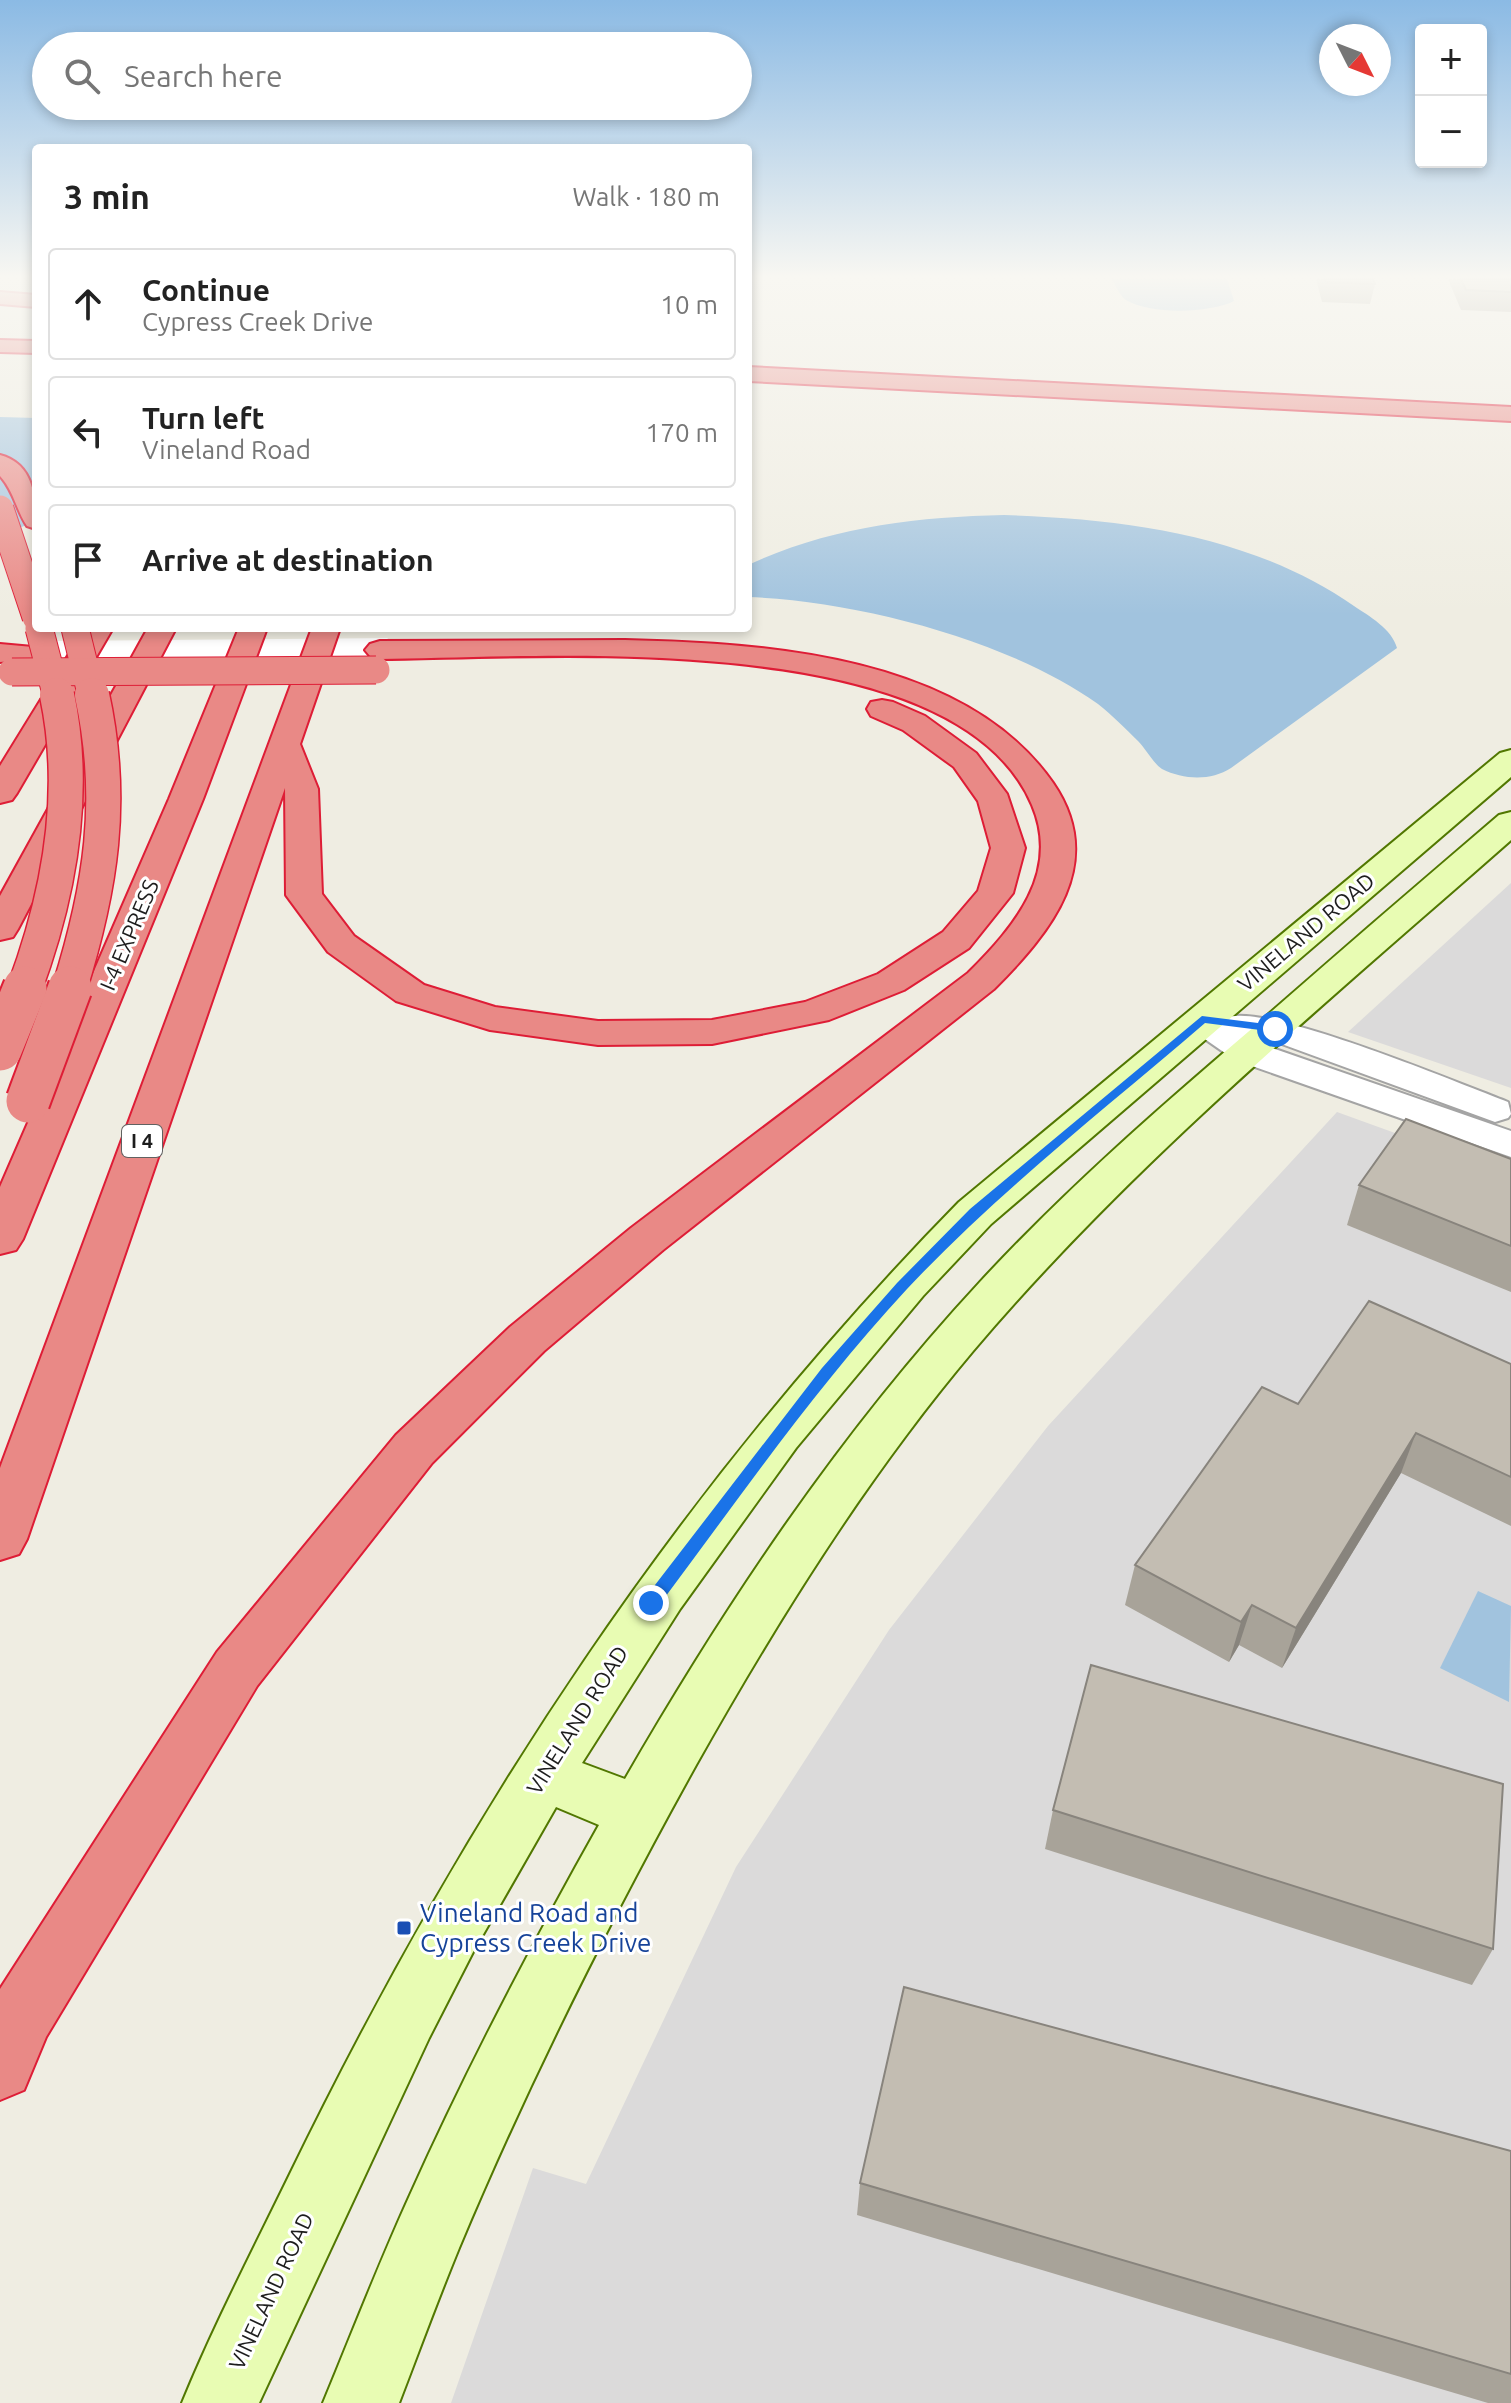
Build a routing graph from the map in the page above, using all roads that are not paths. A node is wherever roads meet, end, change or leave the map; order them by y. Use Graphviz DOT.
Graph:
graph roads {
  1 [pos="858,391"];
  2 [pos="1081,391"];
  3 [pos="1456,391"];
  4 [pos="1511,394"];
  5 [pos="1234,399"];
  6 [pos="1511,414"];
  7 [pos="0,462"];
  8 [pos="0,509"];
  9 [pos="32,512"];
  10 [pos="32,548"];
  11 [pos="0,560"];
  12 [pos="32,605"];
  13 [pos="76,632"];
  14 [pos="97,632"];
  15 [pos="160,632"];
  16 [pos="251,632"];
  17 [pos="325,632"];
  18 [pos="15,656"];
  19 [pos="378,660"];
  20 [pos="284,743"];
  21 [pos="1511,760"];
  22 [pos="0,793"];
  23 [pos="1511,822"];
  24 [pos="0,929"];
  25 [pos="1202,1020"];
  26 [pos="1262,1040"];
  27 [pos="0,1049"];
  28 [pos="1511,1116"];
  29 [pos="1511,1145"];
  30 [pos="0,1161"];
  31 [pos="0,1239"];
  32 [pos="0,1539"];
  33 [pos="542,1774"];
  34 [pos="637,1812"];
  35 [pos="0,2066"];
  36 [pos="220,2403"];
  37 [pos="361,2403"];
  1 -- 5 [label="highway"];
  2 -- 5 [label="highway"];
  3 -- 4 [label="highway"];
  5 -- 6 [label="highway"];
  7 -- 9 [label="highway"];
  8 -- 12 [label="highway, bridge"];
  10 -- 11 [label="highway"];
  13 -- 30 [label="highway, bridge"];
  14 -- 22 [label="highway"];
  15 -- 24 [label="highway"];
  16 -- 31 [label="highway, I-4 EXPRESS"];
  17 -- 20 [label="highway, I 4"];
  18 -- 19 [label="highway, bridge"];
  18 -- 27 [label="highway, bridge"];
  19 -- 20 [label="highway"];
  19 -- 35 [label="highway"];
  20 -- 32 [label="highway, I 4"];
  21 -- 25 [label="street, VINELAND ROAD"];
  23 -- 26 [label="street"];
  25 -- 26 [label="street"];
  25 -- 33 [label="street, VINELAND ROAD"];
  26 -- 28 [label="street"];
  26 -- 29 [label="street"];
  26 -- 34 [label="street"];
  33 -- 34 [label="street"];
  33 -- 36 [label="street, VINELAND ROAD"];
  34 -- 37 [label="street"];
}
